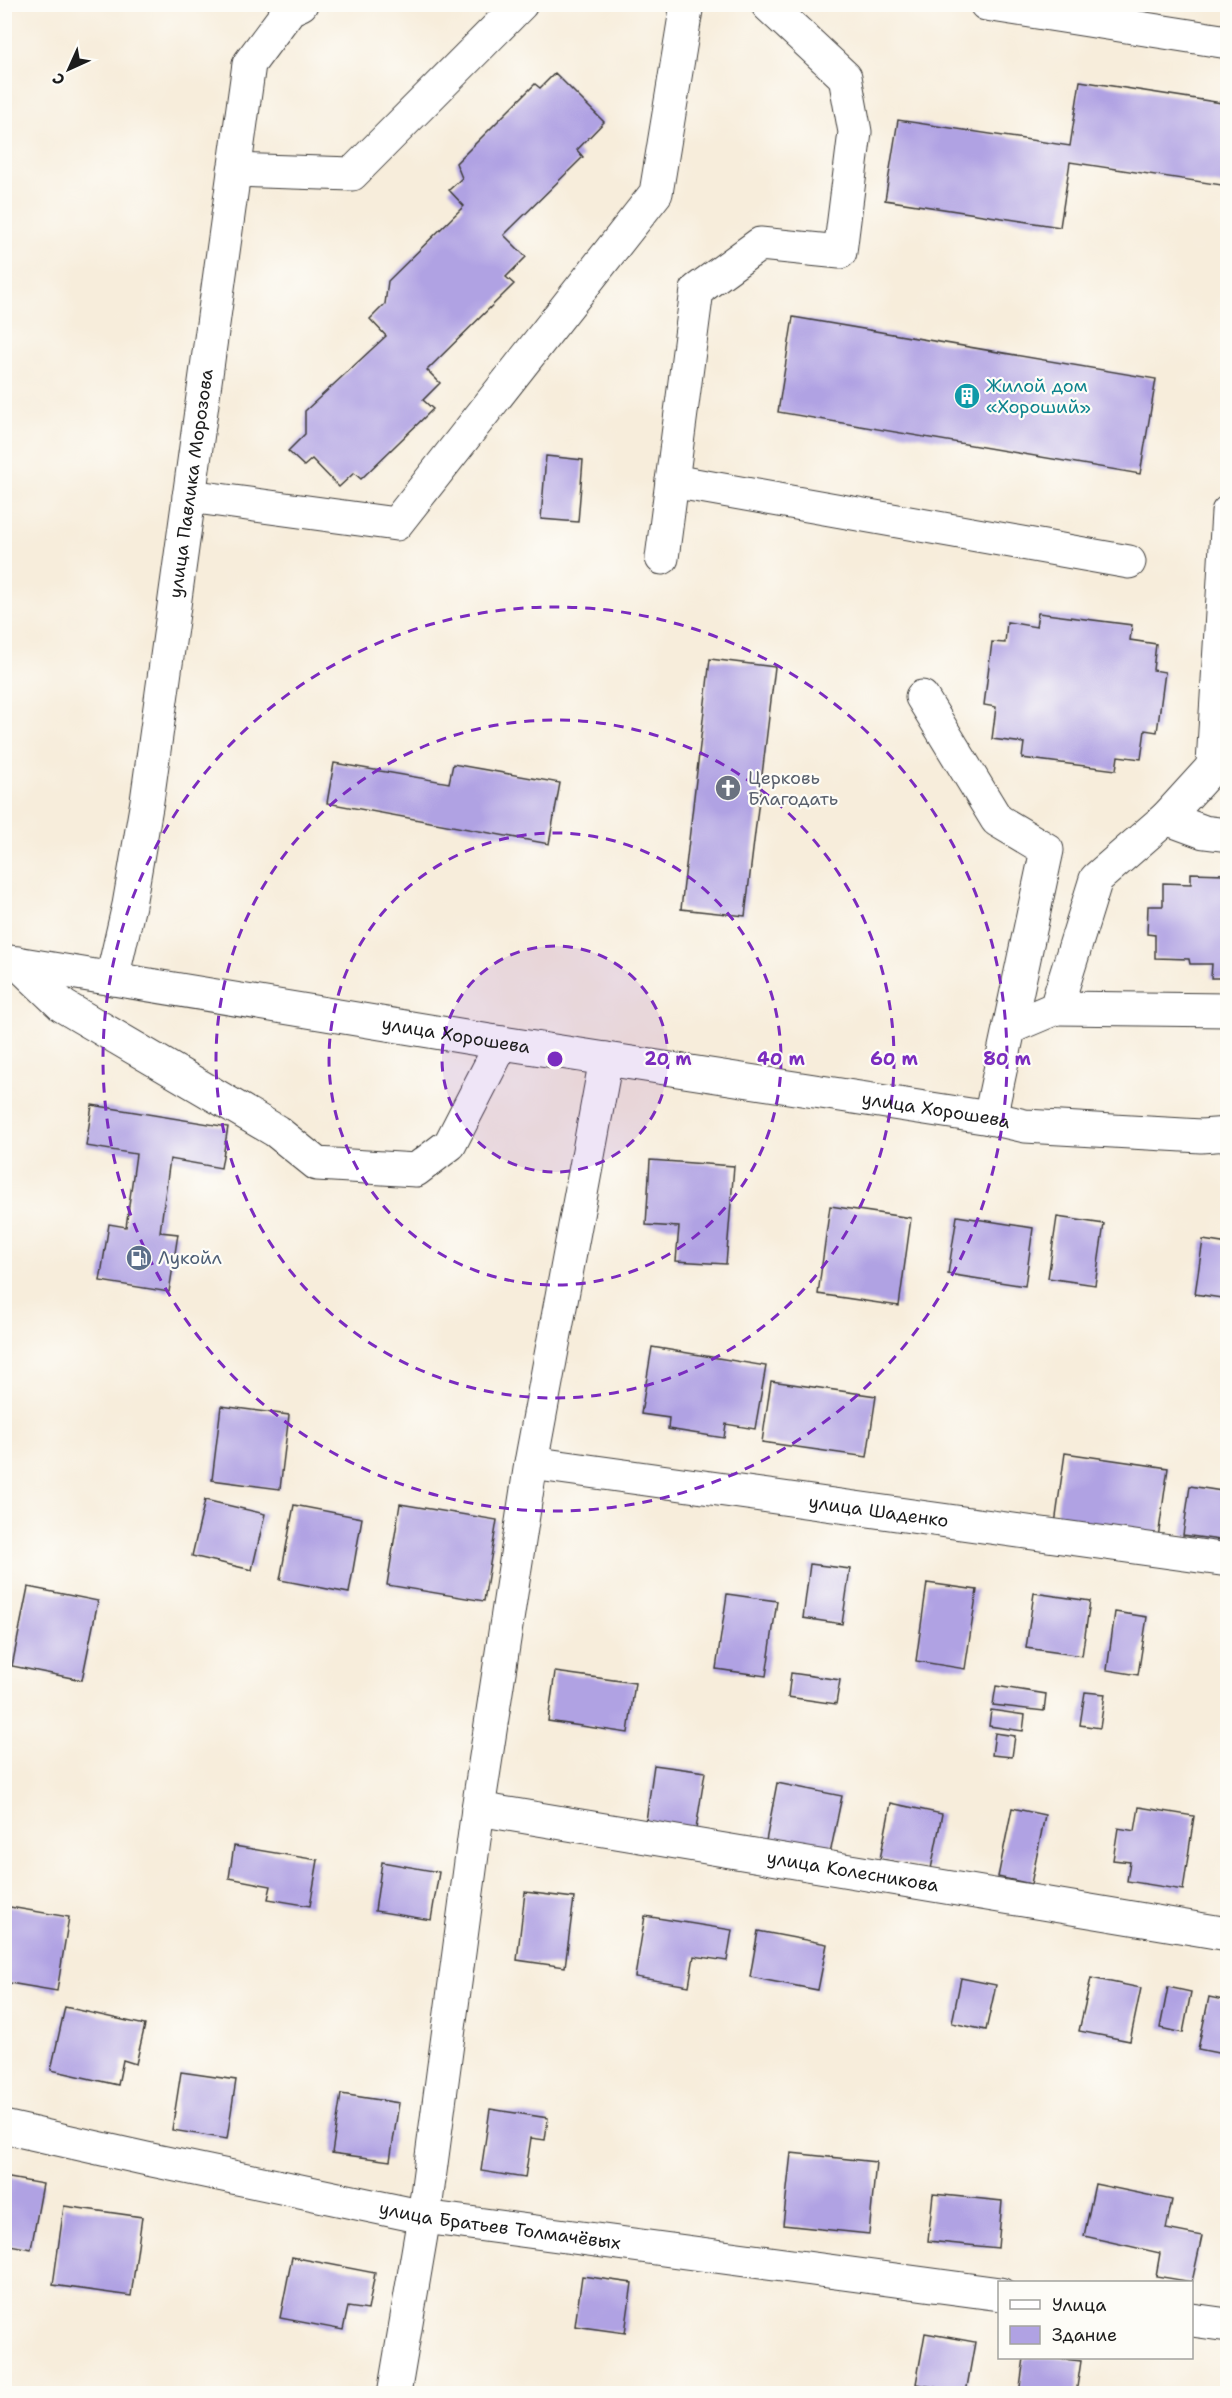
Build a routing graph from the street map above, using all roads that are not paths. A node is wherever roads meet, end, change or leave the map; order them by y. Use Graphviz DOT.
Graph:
graph roads {
  1 [pos="301,4"];
  2 [pos="521,4"];
  3 [pos="687,4"];
  4 [pos="986,4"];
  5 [pos="767,5"];
  6 [pos="1227,42"];
  7 [pos="234,170"];
  8 [pos="672,481"];
  9 [pos="189,496"];
  10 [pos="1227,512"];
  11 [pos="662,558"];
  12 [pos="1129,562"];
  13 [pos="922,697"];
  14 [pos="1220,757"];
  15 [pos="1166,818"];
  16 [pos="1227,835"];
  17 [pos="11,962"];
  18 [pos="112,979"];
  19 [pos="1056,1008"];
  20 [pos="1227,1010"];
  21 [pos="1011,1027"];
  22 [pos="502,1042"];
  23 [pos="606,1059"];
  24 [pos="990,1118"];
  25 [pos="1227,1134"];
  26 [pos="531,1463"];
  27 [pos="1227,1560"];
  28 [pos="478,1809"];
  29 [pos="1227,1934"];
  30 [pos="4,2127"];
  31 [pos="424,2217"];
  32 [pos="998,2294"];
  33 [pos="1193,2320"];
  34 [pos="1227,2325"];
  35 [pos="394,2394"];
  1 -- 7 [label="street, улица Павлика Морозова"];
  2 -- 7 [label="street"];
  3 -- 9 [label="street"];
  4 -- 6 [label="street"];
  5 -- 8 [label="street"];
  7 -- 9 [label="street, улица Павлика Морозова"];
  8 -- 11 [label="street"];
  8 -- 12 [label="street"];
  9 -- 18 [label="street, улица Павлика Морозова"];
  10 -- 14 [label="street"];
  13 -- 21 [label="street"];
  14 -- 15 [label="street"];
  15 -- 16 [label="street"];
  15 -- 19 [label="street"];
  17 -- 18 [label="street, улица Хорошева"];
  17 -- 22 [label="street"];
  18 -- 22 [label="street, улица Хорошева"];
  19 -- 20 [label="street"];
  19 -- 21 [label="street"];
  21 -- 24 [label="street"];
  22 -- 23 [label="street, улица Хорошева"];
  23 -- 24 [label="street, улица Хорошева"];
  23 -- 26 [label="street"];
  24 -- 25 [label="street, улица Хорошева"];
  26 -- 27 [label="street, улица Шаденко"];
  26 -- 28 [label="street"];
  28 -- 29 [label="street, улица Колесникова"];
  28 -- 31 [label="street"];
  30 -- 31 [label="street, улица Братьев Толмачёвых"];
  31 -- 32 [label="street, улица Братьев Толмачёвых"];
  31 -- 35 [label="street"];
  33 -- 34 [label="street"];
}
